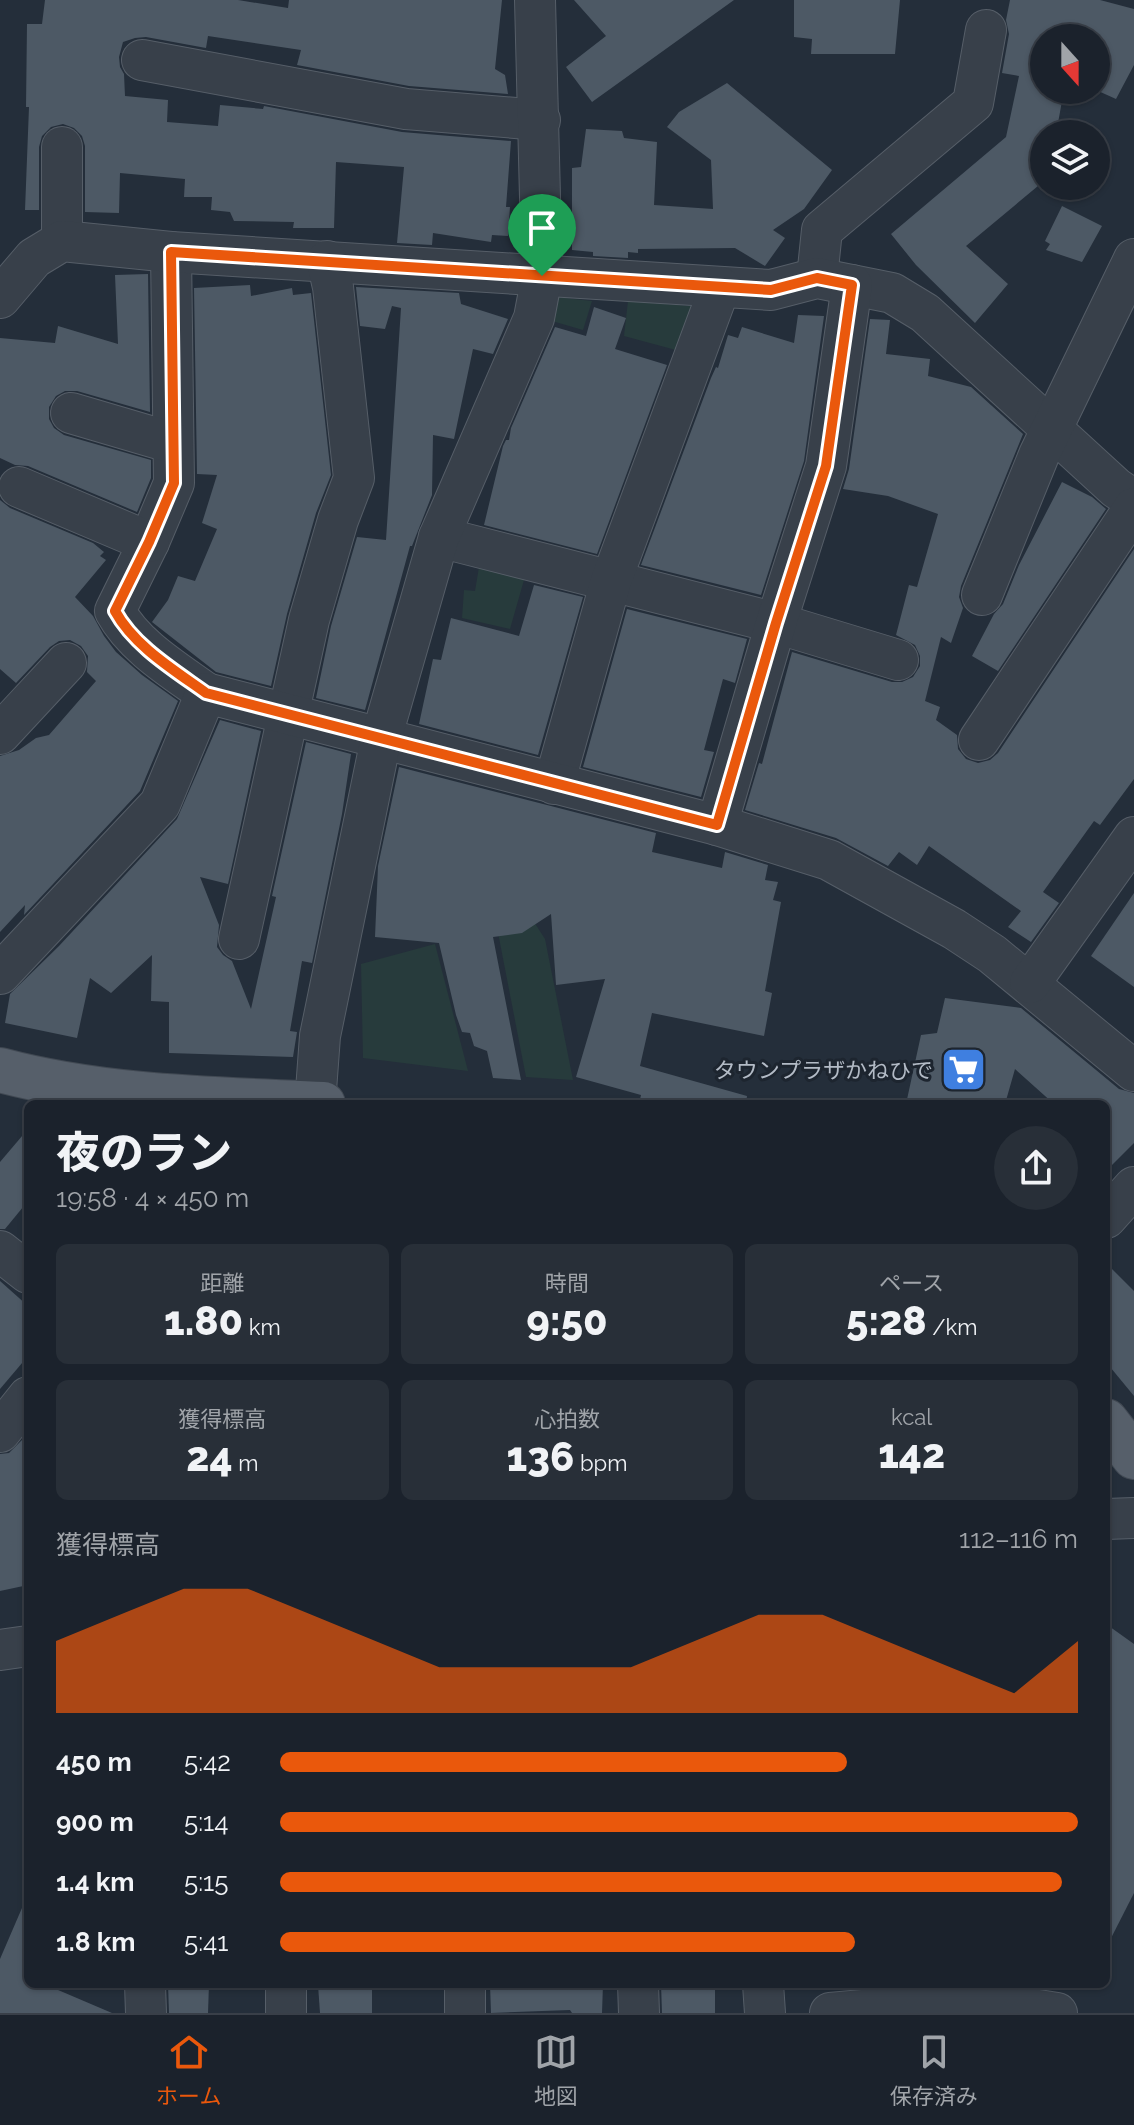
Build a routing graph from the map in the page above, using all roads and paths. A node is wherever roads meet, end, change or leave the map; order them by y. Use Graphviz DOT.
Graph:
graph roads {
  1 [pos="535,0"];
  2 [pos="986,30"];
  3 [pos="142,60"];
  4 [pos="540,120"];
  5 [pos="62,147"];
  6 [pos="62,241"];
  7 [pos="171,252"];
  8 [pos="1134,259"];
  9 [pos="327,261"];
  10 [pos="542,276"];
  11 [pos="835,282"];
  12 [pos="720,287"];
  13 [pos="0,298"];
  14 [pos="71,413"];
  15 [pos="1051,427"];
  16 [pos="173,443"];
  17 [pos="19,487"];
  18 [pos="1134,500"];
  19 [pos="1134,508"];
  20 [pos="439,537"];
  21 [pos="149,542"];
  22 [pos="611,581"];
  23 [pos="982,595"];
  24 [pos="776,623"];
  25 [pos="898,660"];
  26 [pos="66,663"];
  27 [pos="206,693"];
  28 [pos="288,714"];
  29 [pos="0,734"];
  30 [pos="381,739"];
  31 [pos="979,740"];
  32 [pos="554,784"];
  33 [pos="717,825"];
  34 [pos="1134,837"];
  35 [pos="239,939"];
  36 [pos="0,974"];
  37 [pos="1030,983"];
  38 [pos="0,1070"];
  39 [pos="1134,1071"];
  40 [pos="206,1100"];
  41 [pos="315,1100"];
  42 [pos="1134,1187"];
  43 [pos="1110,1214"];
  44 [pos="0,1251"];
  45 [pos="24,1270"];
  46 [pos="24,1402"];
  47 [pos="1110,1426"];
  48 [pos="0,1432"];
  49 [pos="1134,1457"];
  50 [pos="1134,1518"];
  51 [pos="1110,1519"];
  52 [pos="24,1647"];
  53 [pos="0,1650"];
  54 [pos="145,1988"];
  55 [pos="286,1988"];
  56 [pos="465,1988"];
  57 [pos="638,1988"];
  58 [pos="763,1988"];
  59 [pos="974,2006"];
  60 [pos="146,2013"];
  61 [pos="286,2013"];
  62 [pos="465,2013"];
  63 [pos="639,2013"];
  64 [pos="765,2013"];
  65 [pos="830,2013"];
  66 [pos="1057,2013"];
  1 -- 4 [label="street"];
  2 -- 11 [label="street"];
  3 -- 4 [label="street"];
  4 -- 10 [label="street"];
  5 -- 6 [label="street"];
  6 -- 7 [label="street"];
  6 -- 13 [label="street"];
  7 -- 9 [label="street"];
  7 -- 16 [label="street"];
  8 -- 15 [label="street"];
  9 -- 10 [label="street"];
  9 -- 28 [label="street"];
  10 -- 12 [label="street"];
  10 -- 20 [label="street"];
  11 -- 12 [label="street"];
  11 -- 15 [label="street"];
  11 -- 24 [label="street"];
  12 -- 22 [label="street"];
  14 -- 16 [label="street"];
  15 -- 18 [label="street"];
  15 -- 23 [label="street"];
  16 -- 21 [label="street"];
  17 -- 21 [label="street"];
  19 -- 31 [label="street"];
  20 -- 22 [label="street"];
  20 -- 30 [label="street"];
  21 -- 27 [label="street"];
  22 -- 24 [label="street"];
  22 -- 32 [label="street"];
  24 -- 25 [label="street"];
  24 -- 33 [label="street"];
  26 -- 29 [label="street"];
  27 -- 28 [label="street"];
  27 -- 36 [label="street"];
  28 -- 30 [label="street"];
  28 -- 35 [label="street"];
  30 -- 32 [label="street"];
  30 -- 41 [label="street"];
  32 -- 33 [label="street"];
  33 -- 37 [label="street"];
  34 -- 37 [label="street"];
  37 -- 39 [label="street"];
  38 -- 40 [label="main road"];
  42 -- 43 [label="street"];
  44 -- 45 [label="street"];
  46 -- 48 [label="street"];
  47 -- 49 [label="main road"];
  50 -- 51 [label="street"];
  52 -- 53 [label="street"];
  54 -- 60 [label="street"];
  55 -- 61 [label="street"];
  56 -- 62 [label="street"];
  57 -- 63 [label="street"];
  58 -- 64 [label="street"];
  59 -- 65 [label="street"];
  59 -- 66 [label="street"];
}
